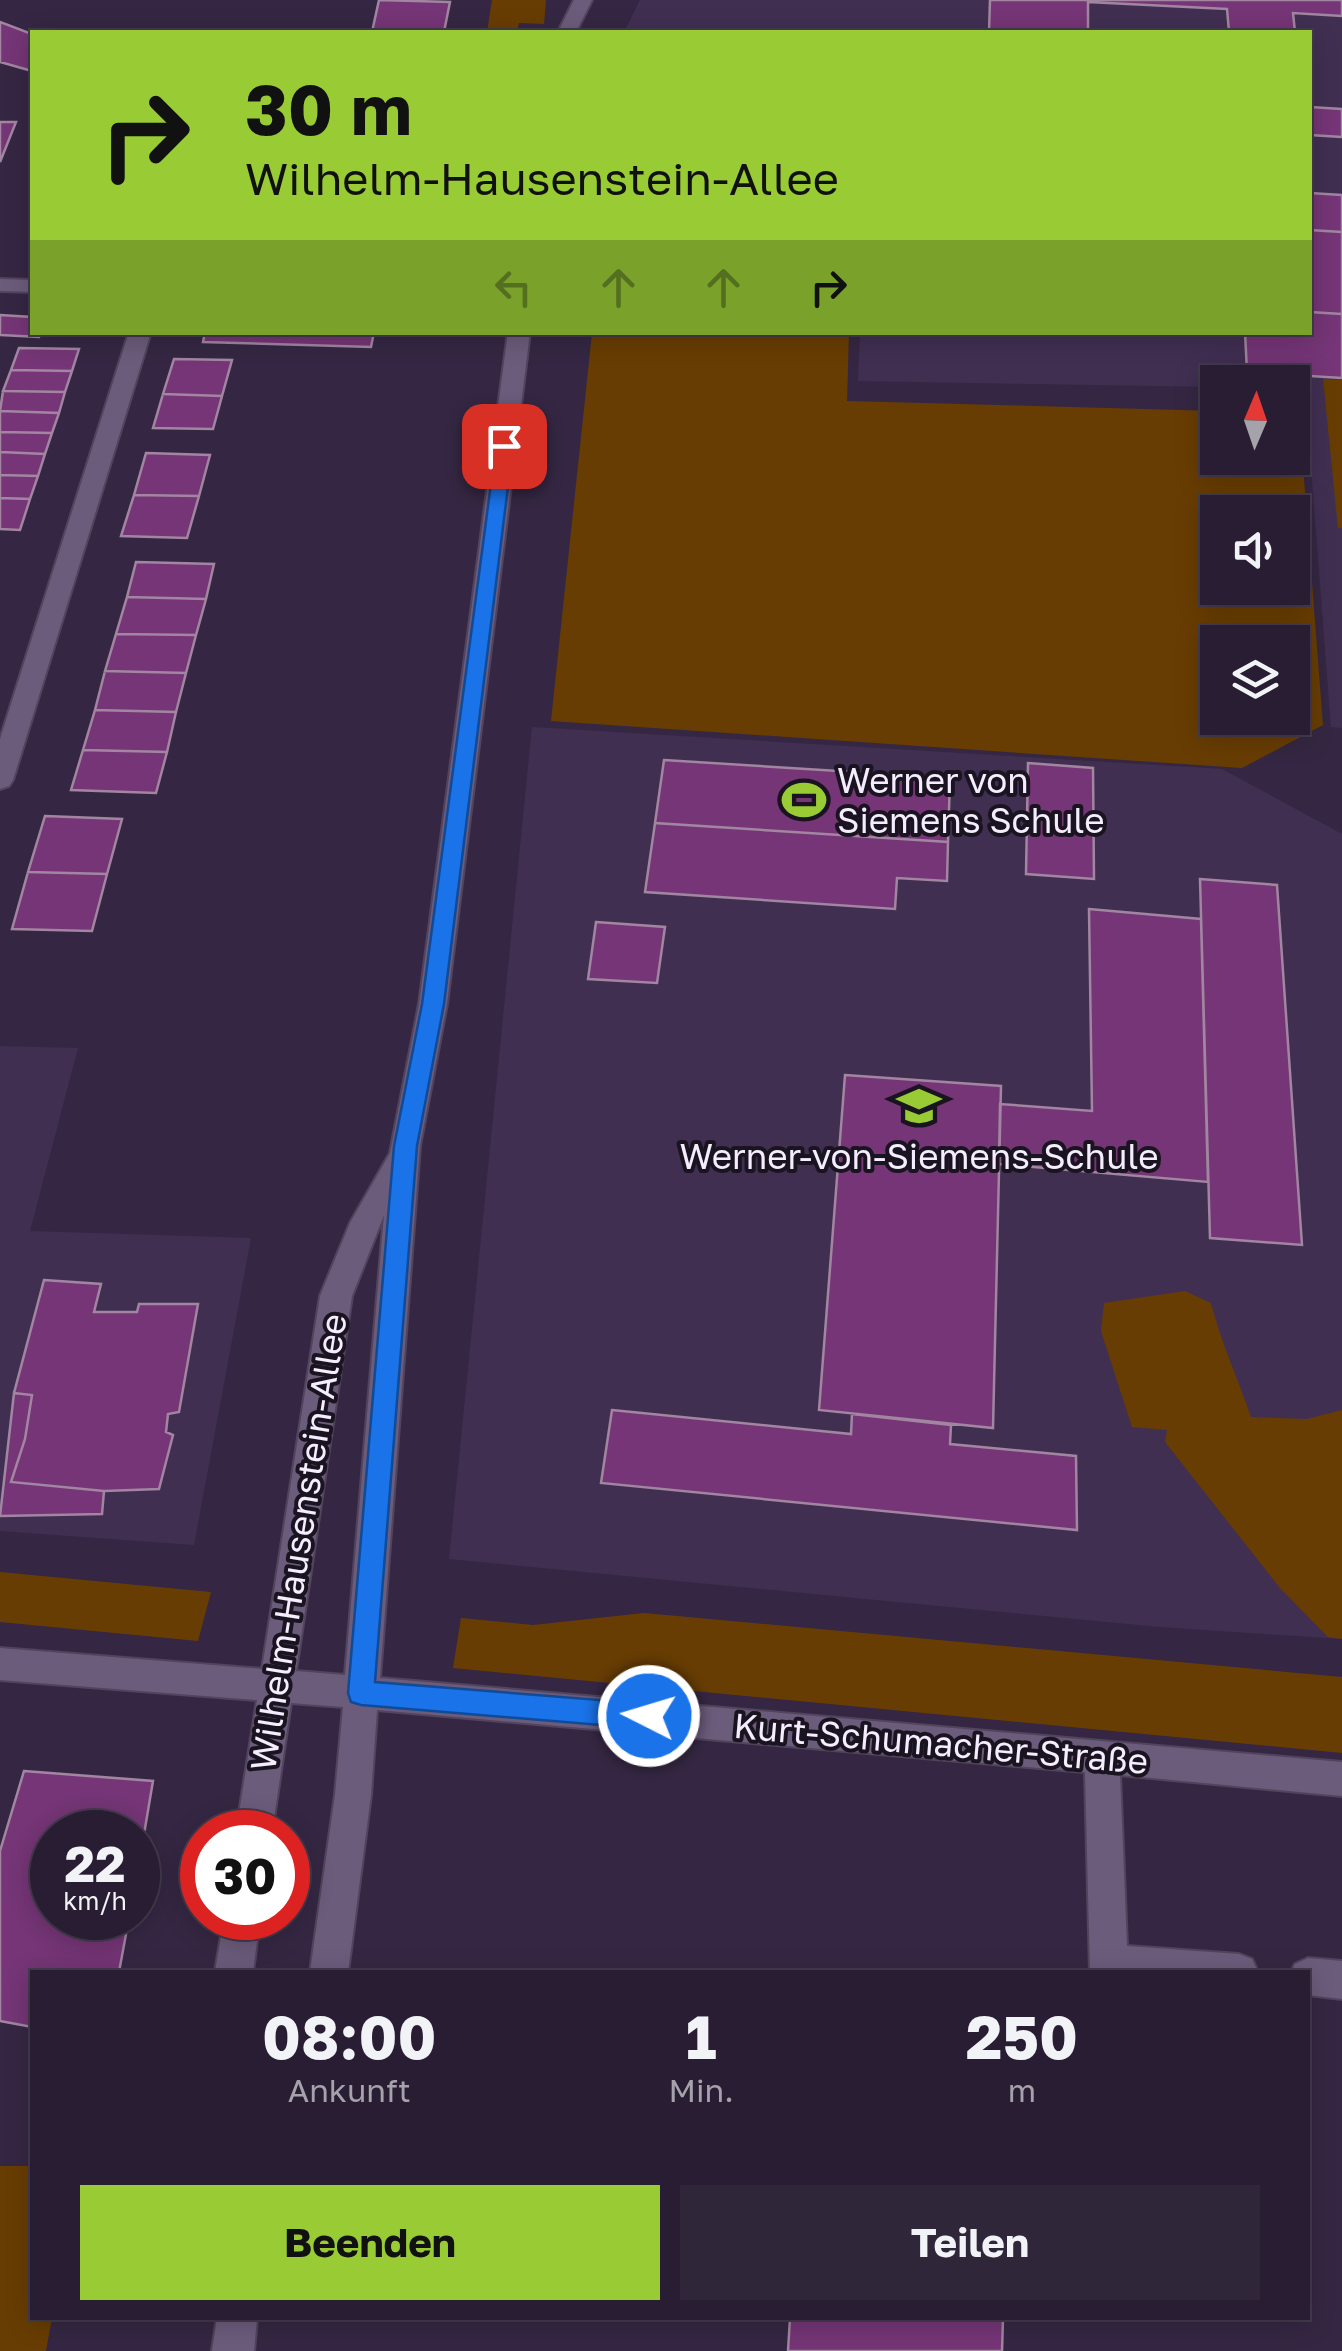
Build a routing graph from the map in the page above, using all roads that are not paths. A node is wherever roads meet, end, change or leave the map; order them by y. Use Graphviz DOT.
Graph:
graph roads {
  1 [pos="583,0"];
  2 [pos="568,30"];
  3 [pos="0,285"];
  4 [pos="30,286"];
  5 [pos="139,335"];
  6 [pos="519,335"];
  7 [pos="0,780"];
  8 [pos="405,1146"];
  9 [pos="0,1664"];
  10 [pos="276,1686"];
  11 [pos="361,1693"];
  12 [pos="1102,1758"];
  13 [pos="1342,1779"];
  14 [pos="257,1810"];
  15 [pos="239,1940"];
  16 [pos="1109,1968"];
  17 [pos="234,1970"];
  18 [pos="328,1970"];
  19 [pos="1174,1970"];
  20 [pos="1310,1978"];
  21 [pos="1342,1980"];
  22 [pos="237,2320"];
  23 [pos="233,2351"];
  1 -- 2 [label="street"];
  3 -- 4 [label="street"];
  5 -- 7 [label="street"];
  6 -- 8 [label="street, Wilhelm-Hausenstein-Allee"];
  8 -- 10 [label="street, Wilhelm-Hausenstein-Allee"];
  8 -- 11 [label="street, Wilhelm-Hausenstein-Allee"];
  9 -- 10 [label="street, Kurt-Schumacher-Straße"];
  10 -- 11 [label="street, Kurt-Schumacher-Straße"];
  10 -- 14 [label="street, Wilhelm-Hausenstein-Allee"];
  11 -- 12 [label="street, Kurt-Schumacher-Straße"];
  11 -- 18 [label="street, Wilhelm-Hausenstein-Allee"];
  12 -- 13 [label="street, Kurt-Schumacher-Straße"];
  12 -- 16 [label="street"];
  15 -- 17 [label="street"];
  16 -- 19 [label="street"];
  20 -- 21 [label="street"];
  22 -- 23 [label="street"];
}
